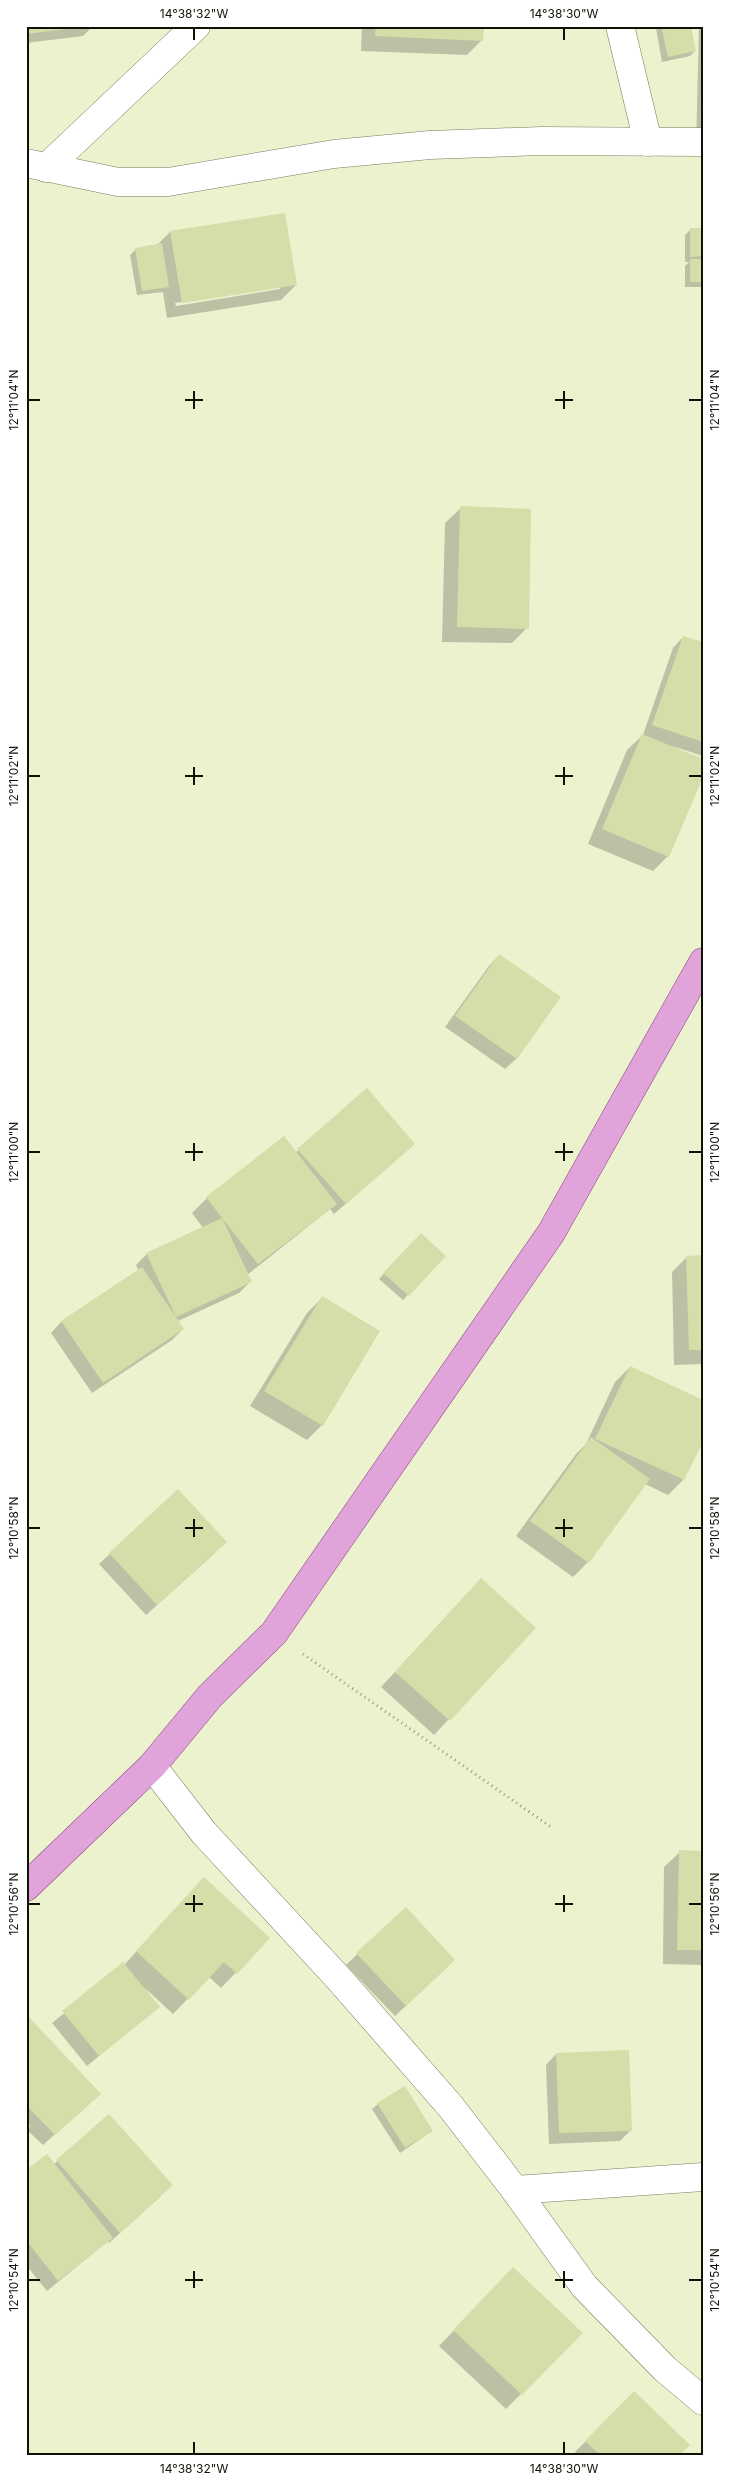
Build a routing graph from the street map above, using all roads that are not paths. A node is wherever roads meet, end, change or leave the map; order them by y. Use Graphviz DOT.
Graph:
graph roads {
  1 [pos="196,26"];
  2 [pos="620,26"];
  3 [pos="648,142"];
  4 [pos="703,142"];
  5 [pos="36,166"];
  6 [pos="703,962"];
  7 [pos="152,1766"];
  8 [pos="26,1887"];
  9 [pos="703,2176"];
  10 [pos="515,2190"];
  11 [pos="703,2401"];
  1 -- 5 [label="street"];
  2 -- 3 [label="street"];
  3 -- 4 [label="street"];
  3 -- 5 [label="street"];
  6 -- 7 [label="main road"];
  7 -- 8 [label="main road"];
  7 -- 10 [label="street"];
  9 -- 10 [label="street"];
  10 -- 11 [label="street"];
}
